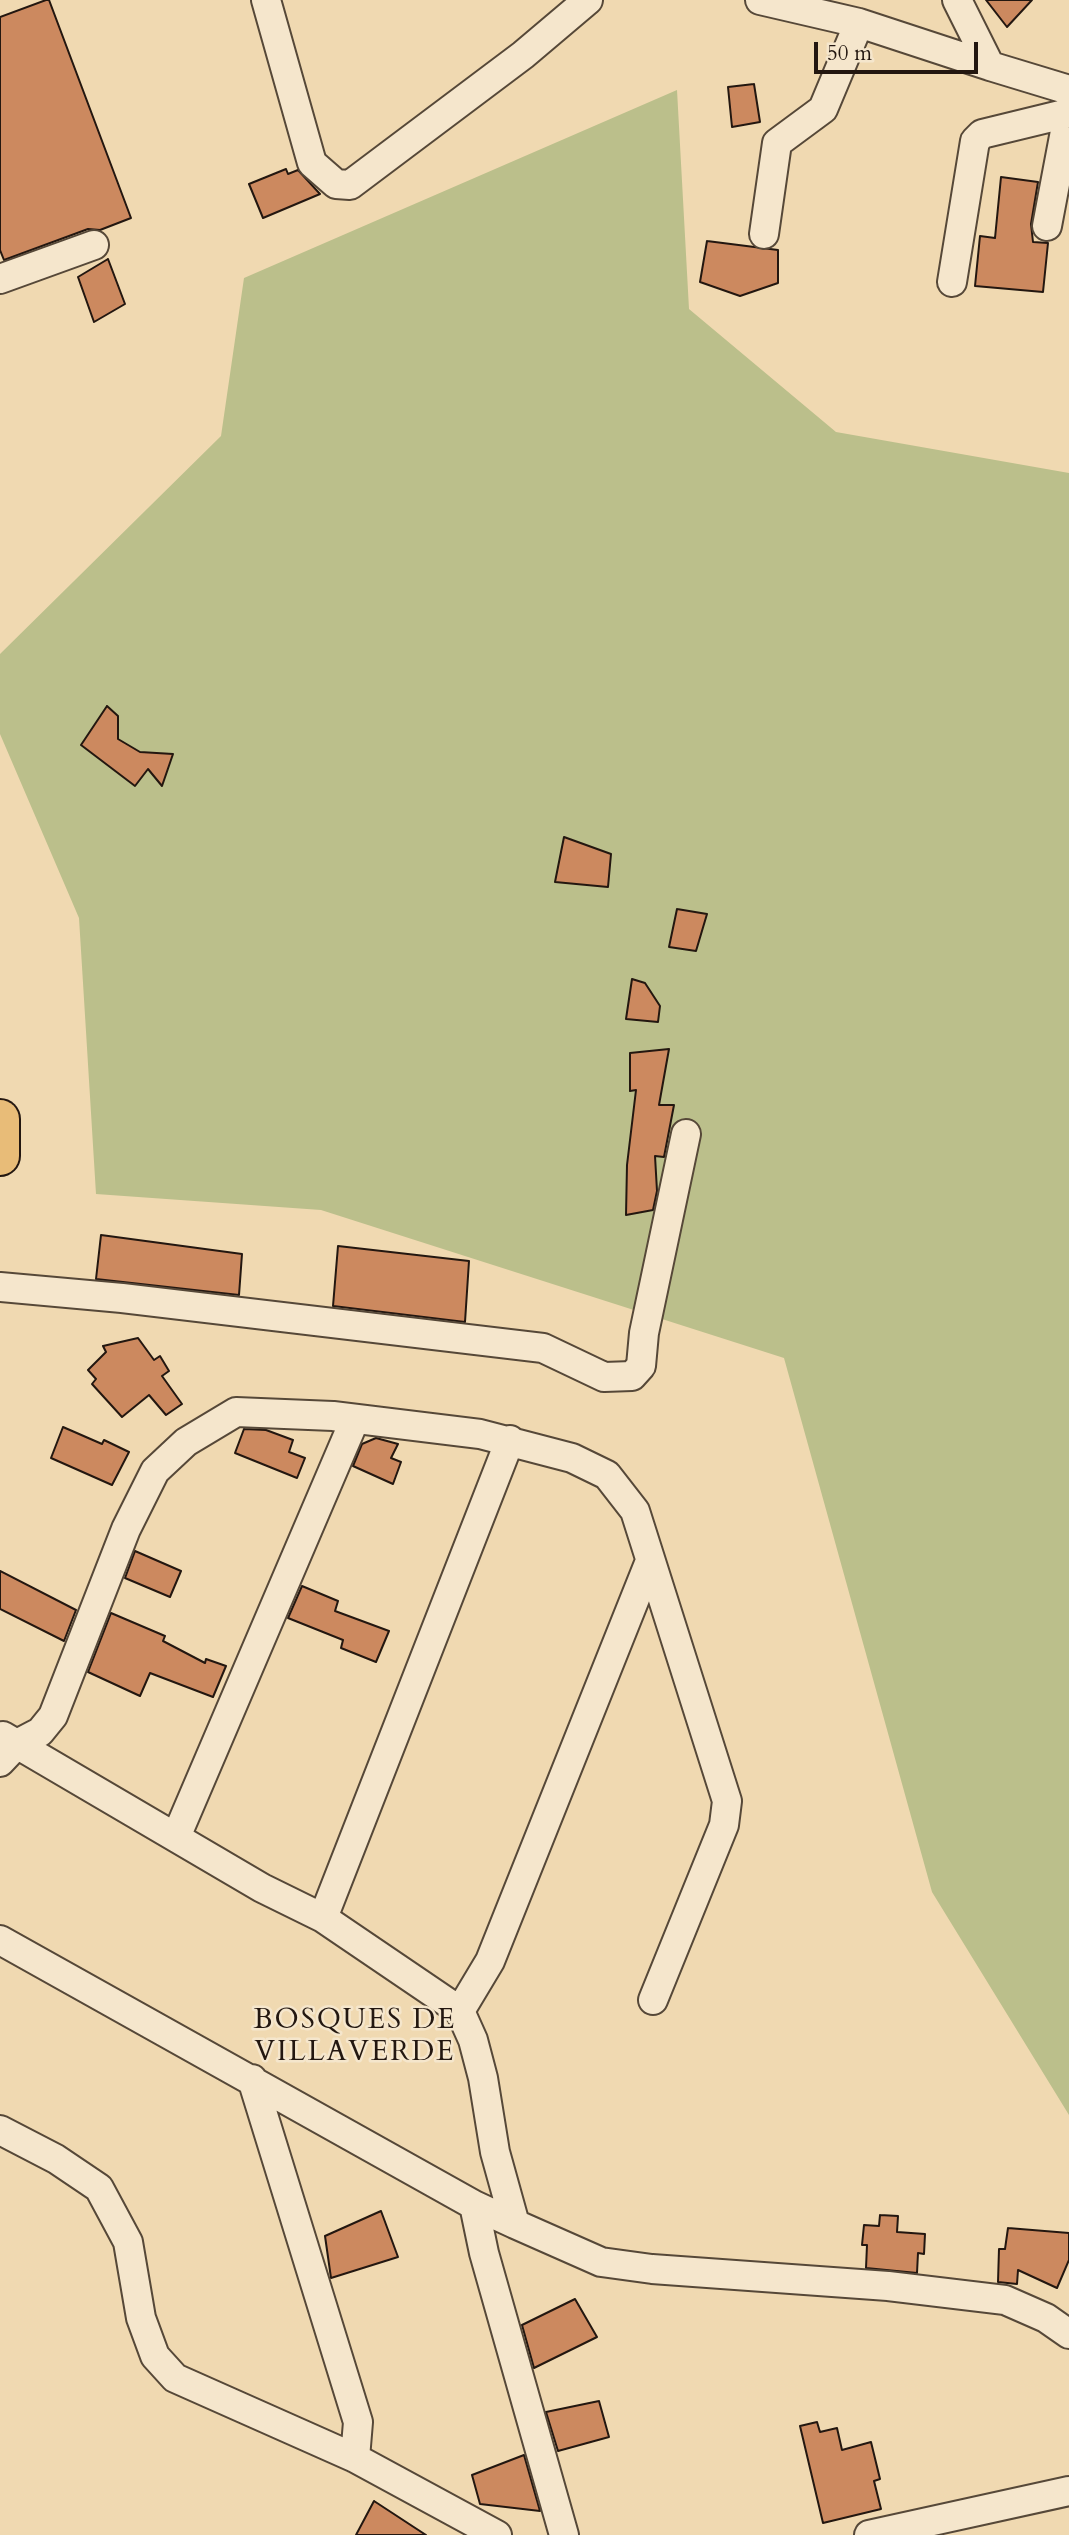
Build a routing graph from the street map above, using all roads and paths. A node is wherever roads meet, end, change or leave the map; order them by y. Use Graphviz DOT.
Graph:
graph roads {
  1 [pos="266,0"];
  2 [pos="588,0"];
  3 [pos="760,0"];
  4 [pos="957,0"];
  5 [pos="859,23"];
  6 [pos="990,66"];
  7 [pos="1069,90"];
  8 [pos="1069,112"];
  9 [pos="1047,226"];
  10 [pos="764,234"];
  11 [pos="94,245"];
  12 [pos="0,279"];
  13 [pos="953,282"];
  14 [pos="0,1119"];
  15 [pos="686,1134"];
  16 [pos="0,1156"];
  17 [pos="0,1287"];
  18 [pos="355,1419"];
  19 [pos="510,1440"];
  20 [pos="650,1561"];
  21 [pos="6,1747"];
  22 [pos="176,1837"];
  23 [pos="323,1919"];
  24 [pos="0,1940"];
  25 [pos="653,2000"];
  26 [pos="460,2011"];
  27 [pos="252,2078"];
  28 [pos="0,2130"];
  29 [pos="474,2205"];
  30 [pos="515,2224"];
  31 [pos="1069,2334"];
  32 [pos="355,2458"];
  33 [pos="1069,2491"];
  34 [pos="497,2535"];
  35 [pos="564,2535"];
  36 [pos="869,2535"];
  1 -- 2 [label="street"];
  3 -- 5 [label="street"];
  4 -- 6 [label="street"];
  5 -- 6 [label="street"];
  5 -- 10 [label="street"];
  6 -- 7 [label="street"];
  8 -- 9 [label="street"];
  8 -- 13 [label="street"];
  11 -- 12 [label="street"];
  14 -- 16 [label="highway"];
  15 -- 17 [label="street"];
  18 -- 19 [label="street"];
  18 -- 21 [label="street"];
  18 -- 22 [label="street"];
  19 -- 20 [label="street"];
  19 -- 23 [label="street"];
  20 -- 25 [label="street"];
  20 -- 26 [label="street"];
  21 -- 22 [label="street"];
  22 -- 23 [label="street"];
  23 -- 26 [label="street"];
  24 -- 27 [label="street"];
  26 -- 30 [label="street"];
  27 -- 29 [label="street"];
  27 -- 32 [label="street"];
  28 -- 32 [label="street"];
  29 -- 30 [label="street"];
  29 -- 35 [label="street"];
  30 -- 31 [label="street"];
  32 -- 34 [label="street"];
  33 -- 36 [label="street"];
}
